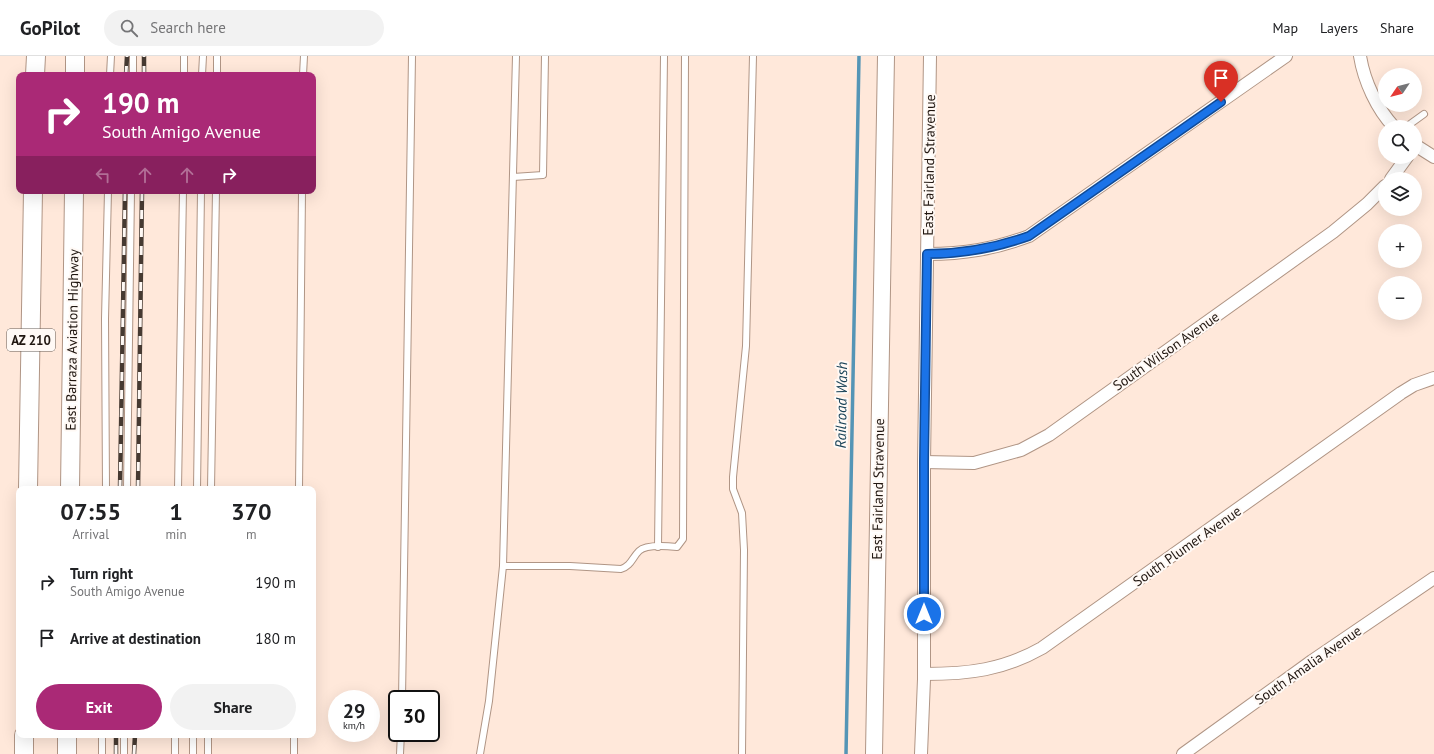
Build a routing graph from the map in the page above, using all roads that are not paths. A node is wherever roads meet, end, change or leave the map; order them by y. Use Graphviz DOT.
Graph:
graph roads {
  1 [pos="36,56"];
  2 [pos="75,56"];
  3 [pos="111,56"];
  4 [pos="133,56"];
  5 [pos="184,56"];
  6 [pos="203,56"];
  7 [pos="217,56"];
  8 [pos="304,56"];
  9 [pos="412,56"];
  10 [pos="516,56"];
  11 [pos="545,56"];
  12 [pos="664,56"];
  13 [pos="685,56"];
  14 [pos="753,56"];
  15 [pos="886,56"];
  16 [pos="930,56"];
  17 [pos="1286,56"];
  18 [pos="1360,56"];
  19 [pos="35,72"];
  20 [pos="75,72"];
  21 [pos="110,72"];
  22 [pos="133,72"];
  23 [pos="184,72"];
  24 [pos="202,72"];
  25 [pos="217,72"];
  26 [pos="303,72"];
  27 [pos="1424,114"];
  28 [pos="1389,120"];
  29 [pos="1416,120"];
  30 [pos="1422,150"];
  31 [pos="1434,157"];
  32 [pos="513,176"];
  33 [pos="1378,193"];
  34 [pos="33,194"];
  35 [pos="74,194"];
  36 [pos="108,194"];
  37 [pos="131,194"];
  38 [pos="182,194"];
  39 [pos="201,194"];
  40 [pos="216,194"];
  41 [pos="302,194"];
  42 [pos="927,254"];
  43 [pos="1434,378"];
  44 [pos="924,462"];
  45 [pos="28,486"];
  46 [pos="70,486"];
  47 [pos="106,486"];
  48 [pos="127,486"];
  49 [pos="178,486"];
  50 [pos="196,486"];
  51 [pos="211,486"];
  52 [pos="299,486"];
  53 [pos="658,547"];
  54 [pos="503,566"];
  55 [pos="1434,578"];
  56 [pos="924,674"];
  57 [pos="402,690"];
  58 [pos="24,738"];
  59 [pos="67,738"];
  60 [pos="102,738"];
  61 [pos="124,738"];
  62 [pos="175,738"];
  63 [pos="193,738"];
  64 [pos="208,738"];
  65 [pos="294,738"];
  66 [pos="401,742"];
  67 [pos="24,754"];
  68 [pos="66,754"];
  69 [pos="102,754"];
  70 [pos="124,754"];
  71 [pos="175,754"];
  72 [pos="193,754"];
  73 [pos="208,754"];
  74 [pos="294,754"];
  75 [pos="400,754"];
  76 [pos="480,754"];
  77 [pos="742,754"];
  78 [pos="874,754"];
  79 [pos="921,754"];
  80 [pos="1183,754"];
  1 -- 19 [label="main road"];
  2 -- 20 [label="main road"];
  3 -- 21 [label="lane"];
  4 -- 22 [label="lane"];
  5 -- 23 [label="lane"];
  6 -- 24 [label="lane"];
  7 -- 25 [label="lane"];
  8 -- 26 [label="lane"];
  9 -- 57 [label="lane"];
  10 -- 32 [label="lane"];
  11 -- 32 [label="lane"];
  12 -- 53 [label="lane"];
  13 -- 53 [label="lane"];
  14 -- 77 [label="lane"];
  15 -- 78 [label="street, East Fairland Stravenue"];
  16 -- 42 [label="street, East Fairland Stravenue"];
  17 -- 42 [label="street"];
  18 -- 28 [label="street"];
  27 -- 29 [label="lane"];
  30 -- 31 [label="street"];
  32 -- 54 [label="lane"];
  33 -- 44 [label="street, South Wilson Avenue"];
  34 -- 45 [label="main road, AZ 210"];
  35 -- 46 [label="main road, East Barraza Aviation Highway / AZ 210"];
  36 -- 47 [label="lane"];
  37 -- 48 [label="lane"];
  38 -- 49 [label="lane"];
  39 -- 50 [label="lane"];
  40 -- 51 [label="lane"];
  41 -- 52 [label="lane"];
  42 -- 44 [label="street, East Fairland Stravenue"];
  43 -- 56 [label="street, South Plumer Avenue"];
  44 -- 56 [label="street, East Fairland Stravenue"];
  53 -- 54 [label="lane"];
  54 -- 76 [label="lane"];
  55 -- 80 [label="street, South Amalia Avenue"];
  56 -- 79 [label="street, East Fairland Stravenue"];
  58 -- 67 [label="main road"];
  59 -- 68 [label="main road"];
  60 -- 69 [label="lane"];
  61 -- 70 [label="lane"];
  62 -- 71 [label="lane"];
  63 -- 72 [label="lane"];
  64 -- 73 [label="lane"];
  65 -- 74 [label="lane"];
  66 -- 75 [label="lane"];
}
